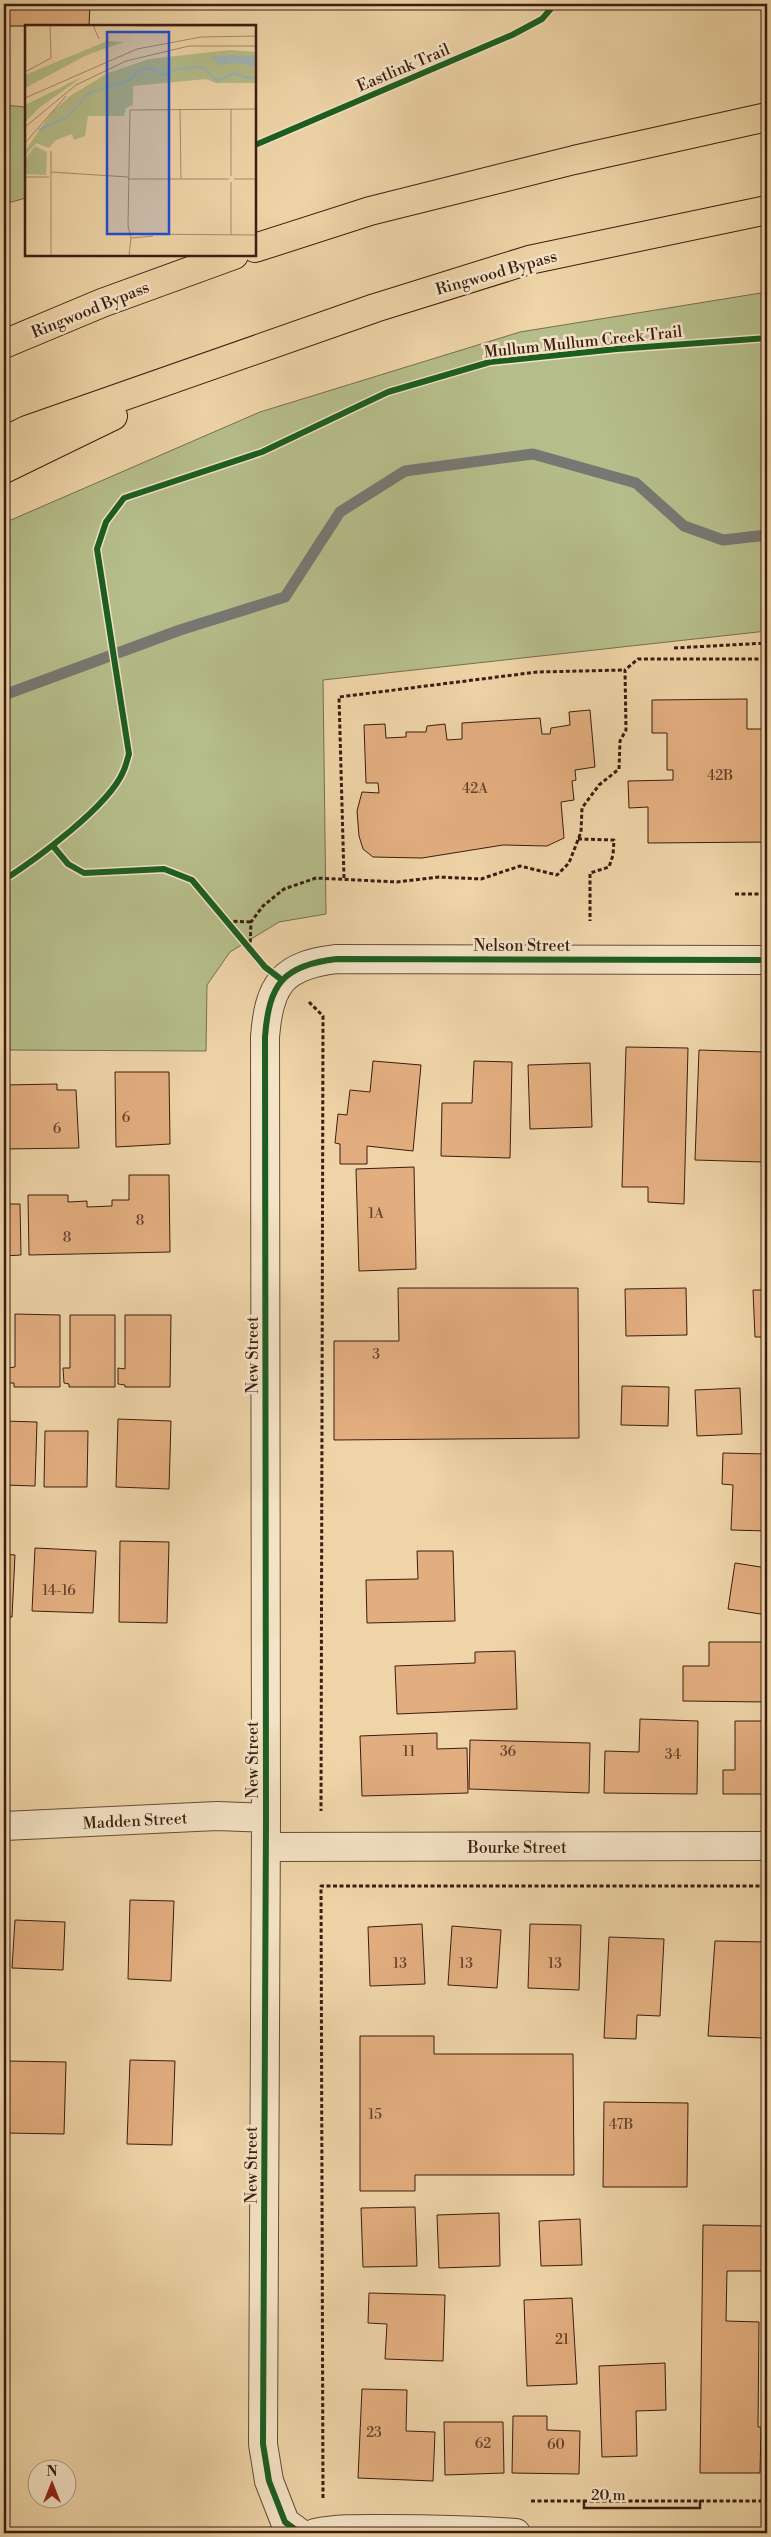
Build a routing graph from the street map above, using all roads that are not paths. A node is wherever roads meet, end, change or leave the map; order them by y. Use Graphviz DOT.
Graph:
graph roads {
  1 [pos="767,117"];
  2 [pos="767,210"];
  3 [pos="256,248"];
  4 [pos="231,256"];
  5 [pos="4,344"];
  6 [pos="231,358"];
  7 [pos="4,441"];
  8 [pos="4,469"];
  9 [pos="767,960"];
  10 [pos="282,980"];
  11 [pos="266,1818"];
  12 [pos="4,1826"];
  13 [pos="767,1846"];
  14 [pos="266,1847"];
  15 [pos="322,2532"];
  16 [pos="300,2533"];
  17 [pos="516,2533"];
  1 -- 3 [label="highway"];
  2 -- 6 [label="highway, Ringwood Bypass"];
  4 -- 5 [label="highway, Ringwood Bypass"];
  6 -- 7 [label="highway"];
  6 -- 8 [label="highway"];
  9 -- 10 [label="street, Nelson Street"];
  10 -- 11 [label="street, New Street"];
  11 -- 12 [label="street, Madden Street"];
  11 -- 14 [label="street, New Street"];
  13 -- 14 [label="street, Bourke Street"];
  14 -- 16 [label="street, New Street"];
  15 -- 17 [label="street"];
}
